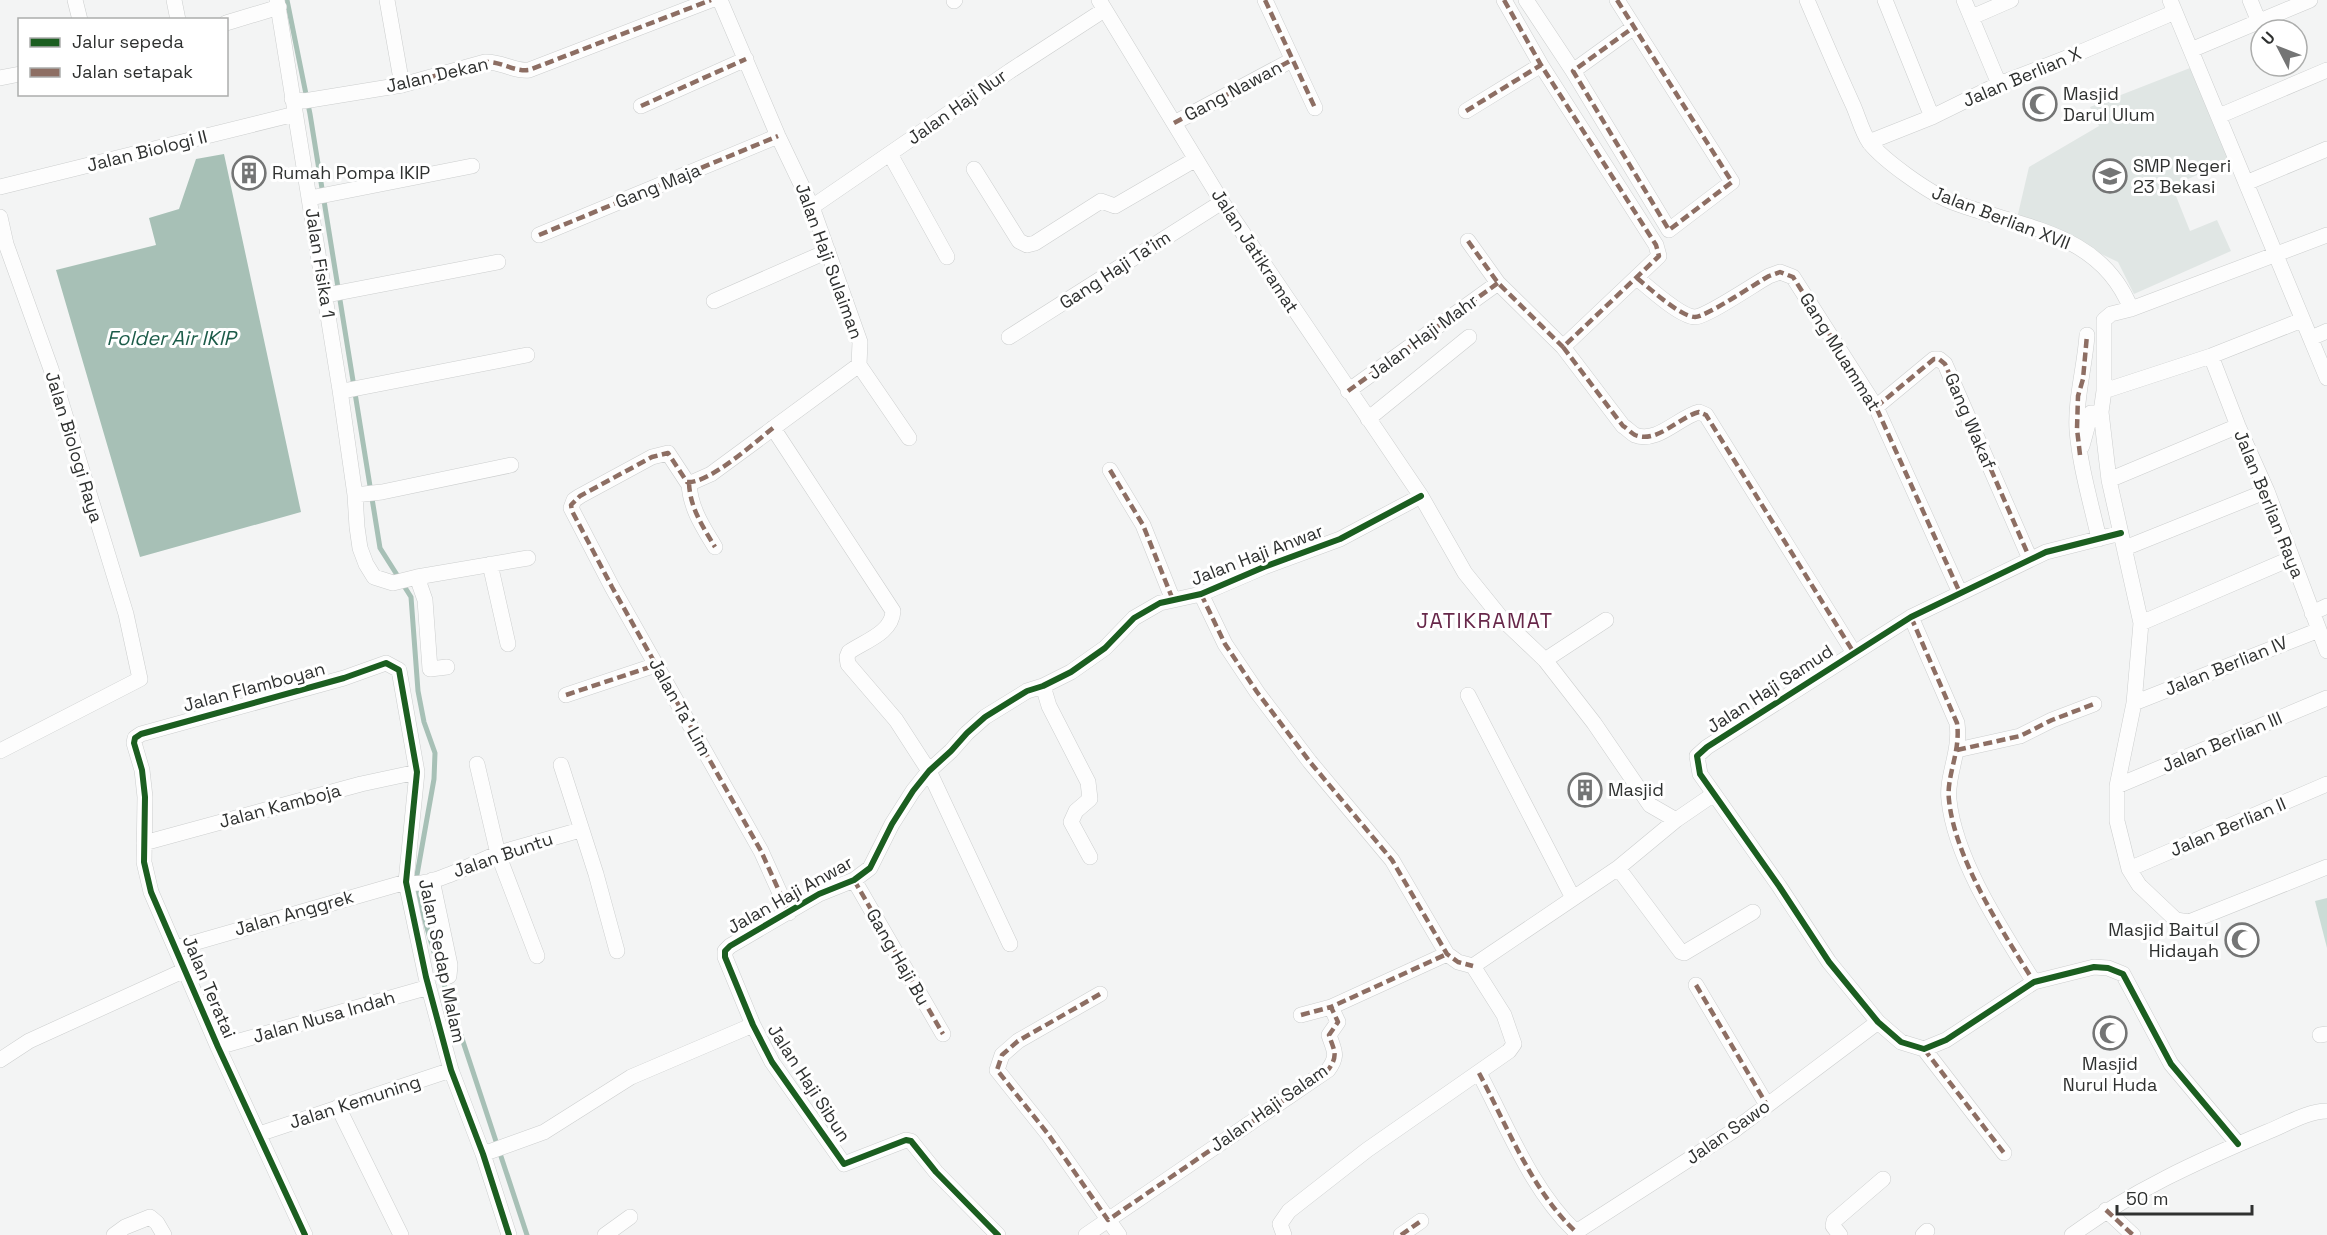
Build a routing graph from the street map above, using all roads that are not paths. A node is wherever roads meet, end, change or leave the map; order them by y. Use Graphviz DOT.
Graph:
graph roads {
  1 [pos="75,0"];
  2 [pos="174,0"];
  3 [pos="387,0"];
  4 [pos="711,0"];
  5 [pos="720,0"];
  6 [pos="1265,0"];
  7 [pos="1504,0"];
  8 [pos="1526,0"];
  9 [pos="1617,0"];
  10 [pos="1807,0"];
  11 [pos="1885,0"];
  12 [pos="1964,0"];
  13 [pos="2011,0"];
  14 [pos="2250,0"];
  15 [pos="2310,0"];
  16 [pos="278,3"];
  17 [pos="1102,5"];
  18 [pos="2173,6"];
  19 [pos="1971,17"];
  20 [pos="80,18"];
  21 [pos="178,18"];
  22 [pos="2257,18"];
  23 [pos="2268,18"];
  24 [pos="228,21"];
  25 [pos="2249,26"];
  26 [pos="1634,27"];
  27 [pos="2191,50"];
  28 [pos="746,59"];
  29 [pos="1292,60"];
  30 [pos="1541,64"];
  31 [pos="2327,70"];
  32 [pos="1573,71"];
  33 [pos="18,74"];
  34 [pos="0,78"];
  35 [pos="1999,84"];
  36 [pos="402,85"];
  37 [pos="302,103"];
  38 [pos="641,106"];
  39 [pos="1315,108"];
  40 [pos="1466,111"];
  41 [pos="2219,116"];
  42 [pos="1932,117"];
  43 [pos="1174,123"];
  44 [pos="778,136"];
  45 [pos="1869,142"];
  46 [pos="2327,149"];
  47 [pos="890,154"];
  48 [pos="1196,159"];
  49 [pos="472,165"];
  50 [pos="974,169"];
  51 [pos="2246,183"];
  52 [pos="0,188"];
  53 [pos="321,197"];
  54 [pos="1221,202"];
  55 [pos="812,207"];
  56 [pos="0,217"];
  57 [pos="539,235"];
  58 [pos="2327,236"];
  59 [pos="1468,242"];
  60 [pos="828,251"];
  61 [pos="2276,255"];
  62 [pos="947,257"];
  63 [pos="498,262"];
  64 [pos="1637,278"];
  65 [pos="1498,283"];
  66 [pos="328,294"];
  67 [pos="714,301"];
  68 [pos="2131,309"];
  69 [pos="2302,320"];
  70 [pos="2327,332"];
  71 [pos="2087,335"];
  72 [pos="1009,337"];
  73 [pos="1469,337"];
  74 [pos="2311,338"];
  75 [pos="1563,347"];
  76 [pos="528,355"];
  77 [pos="2211,356"];
  78 [pos="858,365"];
  79 [pos="2327,378"];
  80 [pos="344,390"];
  81 [pos="1348,391"];
  82 [pos="2104,391"];
  83 [pos="1876,407"];
  84 [pos="2101,412"];
  85 [pos="1368,419"];
  86 [pos="2238,426"];
  87 [pos="773,428"];
  88 [pos="909,438"];
  89 [pos="2080,455"];
  90 [pos="511,465"];
  91 [pos="1110,470"];
  92 [pos="2109,480"];
  93 [pos="689,483"];
  94 [pos="2267,491"];
  95 [pos="358,495"];
  96 [pos="1421,496"];
  97 [pos="2099,538"];
  98 [pos="2123,541"];
  99 [pos="716,547"];
  100 [pos="528,558"];
  101 [pos="2292,558"];
  102 [pos="2030,560"];
  103 [pos="490,564"];
  104 [pos="413,578"];
  105 [pos="1960,592"];
  106 [pos="1201,594"];
  107 [pos="1173,600"];
  108 [pos="2327,606"];
  109 [pos="2312,613"];
  110 [pos="1911,617"];
  111 [pos="1606,620"];
  112 [pos="2141,623"];
  113 [pos="2319,630"];
  114 [pos="508,644"];
  115 [pos="2327,651"];
  116 [pos="1854,653"];
  117 [pos="1545,660"];
  118 [pos="380,664"];
  119 [pos="656,665"];
  120 [pos="447,667"];
  121 [pos="1043,686"];
  122 [pos="566,695"];
  123 [pos="1468,695"];
  124 [pos="2327,698"];
  125 [pos="2134,703"];
  126 [pos="2094,704"];
  127 [pos="135,738"];
  128 [pos="0,750"];
  129 [pos="1957,750"];
  130 [pos="477,764"];
  131 [pos="561,765"];
  132 [pos="929,771"];
  133 [pos="417,772"];
  134 [pos="2327,784"];
  135 [pos="2117,786"];
  136 [pos="1714,794"];
  137 [pos="1676,820"];
  138 [pos="580,830"];
  139 [pos="144,843"];
  140 [pos="498,854"];
  141 [pos="1090,857"];
  142 [pos="2327,867"];
  143 [pos="1618,868"];
  144 [pos="2129,869"];
  145 [pos="854,880"];
  146 [pos="419,882"];
  147 [pos="1573,898"];
  148 [pos="1753,912"];
  149 [pos="789,913"];
  150 [pos="1010,944"];
  151 [pos="176,948"];
  152 [pos="617,951"];
  153 [pos="725,951"];
  154 [pos="1447,954"];
  155 [pos="537,956"];
  156 [pos="1473,966"];
  157 [pos="186,970"];
  158 [pos="449,976"];
  159 [pos="2034,982"];
  160 [pos="1696,985"];
  161 [pos="429,987"];
  162 [pos="1100,994"];
  163 [pos="1330,1007"];
  164 [pos="1301,1016"];
  165 [pos="1878,1022"];
  166 [pos="753,1025"];
  167 [pos="944,1034"];
  168 [pos="218,1047"];
  169 [pos="1924,1049"];
  170 [pos="0,1060"];
  171 [pos="451,1070"];
  172 [pos="1479,1073"];
  173 [pos="1767,1105"];
  174 [pos="338,1107"];
  175 [pos="2327,1111"];
  176 [pos="259,1134"];
  177 [pos="2238,1144"];
  178 [pos="493,1150"];
  179 [pos="2004,1153"];
  180 [pos="1883,1179"];
  181 [pos="2106,1210"];
  182 [pos="630,1217"];
  183 [pos="1108,1220"];
  184 [pos="1421,1221"];
  185 [pos="993,1233"];
  186 [pos="1577,1233"];
  187 [pos="114,1235"];
  188 [pos="164,1235"];
  189 [pos="305,1235"];
  190 [pos="401,1235"];
  191 [pos="509,1235"];
  192 [pos="605,1235"];
  193 [pos="1086,1235"];
  194 [pos="1119,1235"];
  195 [pos="1284,1235"];
  196 [pos="1401,1235"];
  197 [pos="1840,1235"];
  198 [pos="2072,1235"];
  199 [pos="2133,1235"];
  1 -- 20 [label="street"];
  2 -- 21 [label="street"];
  3 -- 36 [label="street"];
  4 -- 36 [label="street, Jalan Dekan"];
  5 -- 28 [label="street, Jalan Haji Sulaiman"];
  6 -- 29 [label="street"];
  7 -- 30 [label="street"];
  8 -- 32 [label="street"];
  9 -- 26 [label="street"];
  10 -- 45 [label="street, Jalan Berlian XVII"];
  11 -- 42 [label="street"];
  12 -- 19 [label="street"];
  13 -- 19 [label="street"];
  14 -- 22 [label="street"];
  15 -- 23 [label="street"];
  16 -- 24 [label="street"];
  16 -- 37 [label="street, Jalan Fisika 1"];
  17 -- 43 [label="street, Jalan Jatikramat"];
  17 -- 47 [label="street, Jalan Haji Nur"];
  18 -- 27 [label="street"];
  18 -- 35 [label="street, Jalan Berlian X"];
  19 -- 35 [label="street"];
  25 -- 27 [label="street"];
  26 -- 32 [label="street"];
  26 -- 32 [label="street"];
  27 -- 41 [label="street"];
  28 -- 38 [label="street"];
  28 -- 44 [label="street, Jalan Haji Sulaiman"];
  29 -- 39 [label="street"];
  29 -- 43 [label="street, Gang Nawan"];
  30 -- 40 [label="street"];
  30 -- 64 [label="street"];
  31 -- 41 [label="street"];
  33 -- 34 [label="street"];
  35 -- 42 [label="street, Jalan Berlian X"];
  36 -- 37 [label="street, Jalan Dekan"];
  37 -- 52 [label="street, Jalan Biologi II"];
  37 -- 53 [label="street, Jalan Fisika 1"];
  41 -- 51 [label="street"];
  42 -- 45 [label="street, Jalan Berlian X"];
  43 -- 48 [label="street, Jalan Jatikramat"];
  44 -- 55 [label="street, Jalan Haji Sulaiman"];
  44 -- 57 [label="street, Gang Maja"];
  45 -- 68 [label="street, Jalan Berlian XVII"];
  46 -- 51 [label="street"];
  47 -- 55 [label="street, Jalan Haji Nur"];
  47 -- 62 [label="street"];
  48 -- 50 [label="street"];
  48 -- 54 [label="street, Jalan Jatikramat"];
  49 -- 53 [label="street"];
  51 -- 61 [label="street"];
  53 -- 66 [label="street, Jalan Fisika 1"];
  54 -- 72 [label="street, Gang Haji Ta’im"];
  54 -- 81 [label="street, Jalan Jatikramat"];
  55 -- 60 [label="street, Jalan Haji Sulaiman"];
  56 -- 128 [label="street, Jalan Biologi Raya"];
  58 -- 61 [label="street"];
  59 -- 65 [label="street"];
  60 -- 67 [label="street"];
  60 -- 78 [label="street, Jalan Haji Sulaiman"];
  61 -- 68 [label="street"];
  61 -- 69 [label="street"];
  63 -- 66 [label="street"];
  64 -- 75 [label="street"];
  64 -- 83 [label="street, Gang Muammat"];
  65 -- 75 [label="street"];
  65 -- 81 [label="street, Jalan Haji Mahr"];
  66 -- 80 [label="street, Jalan Fisika 1"];
  68 -- 82 [label="street"];
  69 -- 74 [label="street"];
  69 -- 77 [label="street"];
  70 -- 74 [label="street"];
  71 -- 89 [label="street"];
  73 -- 85 [label="street"];
  74 -- 79 [label="street"];
  75 -- 116 [label="street"];
  76 -- 80 [label="street"];
  77 -- 82 [label="street"];
  77 -- 86 [label="street, Jalan Berlian Raya"];
  78 -- 87 [label="street, Jalan Haji Sulaiman"];
  78 -- 88 [label="street"];
  80 -- 95 [label="street, Jalan Fisika 1"];
  81 -- 85 [label="street, Jalan Jatikramat"];
  82 -- 84 [label="street"];
  83 -- 102 [label="street, Gang Wakaf"];
  83 -- 105 [label="street, Gang Muammat"];
  84 -- 89 [label="street"];
  84 -- 92 [label="street"];
  85 -- 96 [label="street, Jalan Jatikramat"];
  86 -- 92 [label="street"];
  86 -- 94 [label="street, Jalan Berlian Raya"];
  87 -- 93 [label="street, Jalan Haji Sulaiman"];
  87 -- 132 [label="street"];
  89 -- 97 [label="street"];
  90 -- 95 [label="street"];
  91 -- 107 [label="street"];
  92 -- 98 [label="street"];
  93 -- 99 [label="street"];
  93 -- 119 [label="street, Jalan Ta' Lim"];
  94 -- 98 [label="street, Jalan Haji Samud"];
  94 -- 101 [label="street, Jalan Berlian Raya"];
  95 -- 104 [label="street, Jalan Fisika 1"];
  96 -- 106 [label="street, Jalan Haji Anwar"];
  96 -- 117 [label="street, Jalan Jatikramat"];
  97 -- 98 [label="street, Jalan Haji Samud"];
  97 -- 102 [label="street, Jalan Haji Samud"];
  98 -- 112 [label="street"];
  100 -- 103 [label="street"];
  101 -- 109 [label="street, Jalan Berlian Raya"];
  101 -- 112 [label="street"];
  102 -- 105 [label="street, Jalan Haji Samud"];
  103 -- 104 [label="street"];
  103 -- 114 [label="street"];
  104 -- 120 [label="street"];
  105 -- 110 [label="street, Jalan Haji Samud"];
  106 -- 107 [label="street, Jalan Haji Anwar"];
  106 -- 154 [label="street"];
  107 -- 121 [label="street, Jalan Haji Anwar"];
  108 -- 109 [label="street"];
  109 -- 113 [label="street, Jalan Berlian Raya"];
  110 -- 116 [label="street, Jalan Haji Samud"];
  110 -- 129 [label="street"];
  111 -- 117 [label="street"];
  112 -- 125 [label="street"];
  113 -- 115 [label="street, Jalan Berlian Raya"];
  113 -- 125 [label="street, Jalan Berlian IV"];
  116 -- 136 [label="street, Jalan Haji Samud"];
  117 -- 137 [label="street, Jalan Jatikramat"];
  118 -- 127 [label="street, Jalan Flamboyan"];
  118 -- 133 [label="street, Jalan Sedap Malam"];
  119 -- 122 [label="street"];
  119 -- 149 [label="street, Jalan Ta' Lim"];
  121 -- 132 [label="street, Jalan Haji Anwar"];
  121 -- 141 [label="street"];
  123 -- 147 [label="street"];
  124 -- 135 [label="street, Jalan Berlian III"];
  125 -- 135 [label="street"];
  126 -- 129 [label="street"];
  127 -- 139 [label="street, Jalan Teratai"];
  129 -- 159 [label="street"];
  130 -- 140 [label="street"];
  131 -- 138 [label="street"];
  132 -- 145 [label="street, Jalan Haji Anwar"];
  132 -- 150 [label="street"];
  133 -- 139 [label="street, Jalan Kamboja"];
  133 -- 146 [label="street, Jalan Sedap Malam"];
  134 -- 144 [label="street, Jalan Berlian II"];
  135 -- 144 [label="street"];
  136 -- 137 [label="street"];
  136 -- 165 [label="street, Jalan Haji Samud"];
  137 -- 143 [label="street"];
  138 -- 140 [label="street, Jalan Buntu"];
  138 -- 152 [label="street"];
  139 -- 151 [label="street, Jalan Teratai"];
  140 -- 146 [label="street, Jalan Buntu"];
  140 -- 155 [label="street"];
  142 -- 144 [label="street"];
  143 -- 147 [label="street"];
  143 -- 148 [label="street"];
  145 -- 149 [label="street, Jalan Haji Anwar"];
  145 -- 167 [label="street, Gang Haji Bu"];
  146 -- 151 [label="street, Jalan Anggrek"];
  146 -- 158 [label="street"];
  146 -- 161 [label="street, Jalan Sedap Malam"];
  147 -- 156 [label="street"];
  149 -- 153 [label="street, Jalan Haji Anwar"];
  151 -- 157 [label="street, Jalan Teratai"];
  153 -- 166 [label="street, Jalan Haji Sibun"];
  154 -- 156 [label="street"];
  154 -- 163 [label="street"];
  156 -- 172 [label="street"];
  157 -- 168 [label="street, Jalan Teratai"];
  157 -- 170 [label="street"];
  159 -- 169 [label="street"];
  159 -- 177 [label="street"];
  160 -- 173 [label="street"];
  161 -- 168 [label="street, Jalan Nusa Indah"];
  161 -- 171 [label="street, Jalan Sedap Malam"];
  162 -- 183 [label="street"];
  163 -- 164 [label="street"];
  163 -- 183 [label="street, Jalan Haji Salam"];
  165 -- 169 [label="street, Jalan Haji Samud"];
  165 -- 173 [label="street, Jalan Sawo"];
  166 -- 178 [label="street"];
  166 -- 185 [label="street, Jalan Haji Sibun"];
  168 -- 176 [label="street, Jalan Teratai"];
  169 -- 179 [label="street"];
  171 -- 174 [label="street, Jalan Kemuning"];
  171 -- 178 [label="street, Jalan Sedap Malam"];
  172 -- 186 [label="street"];
  172 -- 195 [label="street"];
  173 -- 186 [label="street, Jalan Sawo"];
  174 -- 176 [label="street, Jalan Kemuning"];
  174 -- 190 [label="street"];
  175 -- 177 [label="street"];
  176 -- 189 [label="street, Jalan Teratai"];
  177 -- 181 [label="street"];
  178 -- 191 [label="street, Jalan Sedap Malam"];
  180 -- 197 [label="street"];
  181 -- 198 [label="street"];
  181 -- 199 [label="street"];
  182 -- 192 [label="street"];
  183 -- 193 [label="street"];
  183 -- 194 [label="street"];
  184 -- 196 [label="street"];
  187 -- 188 [label="street"];
}
